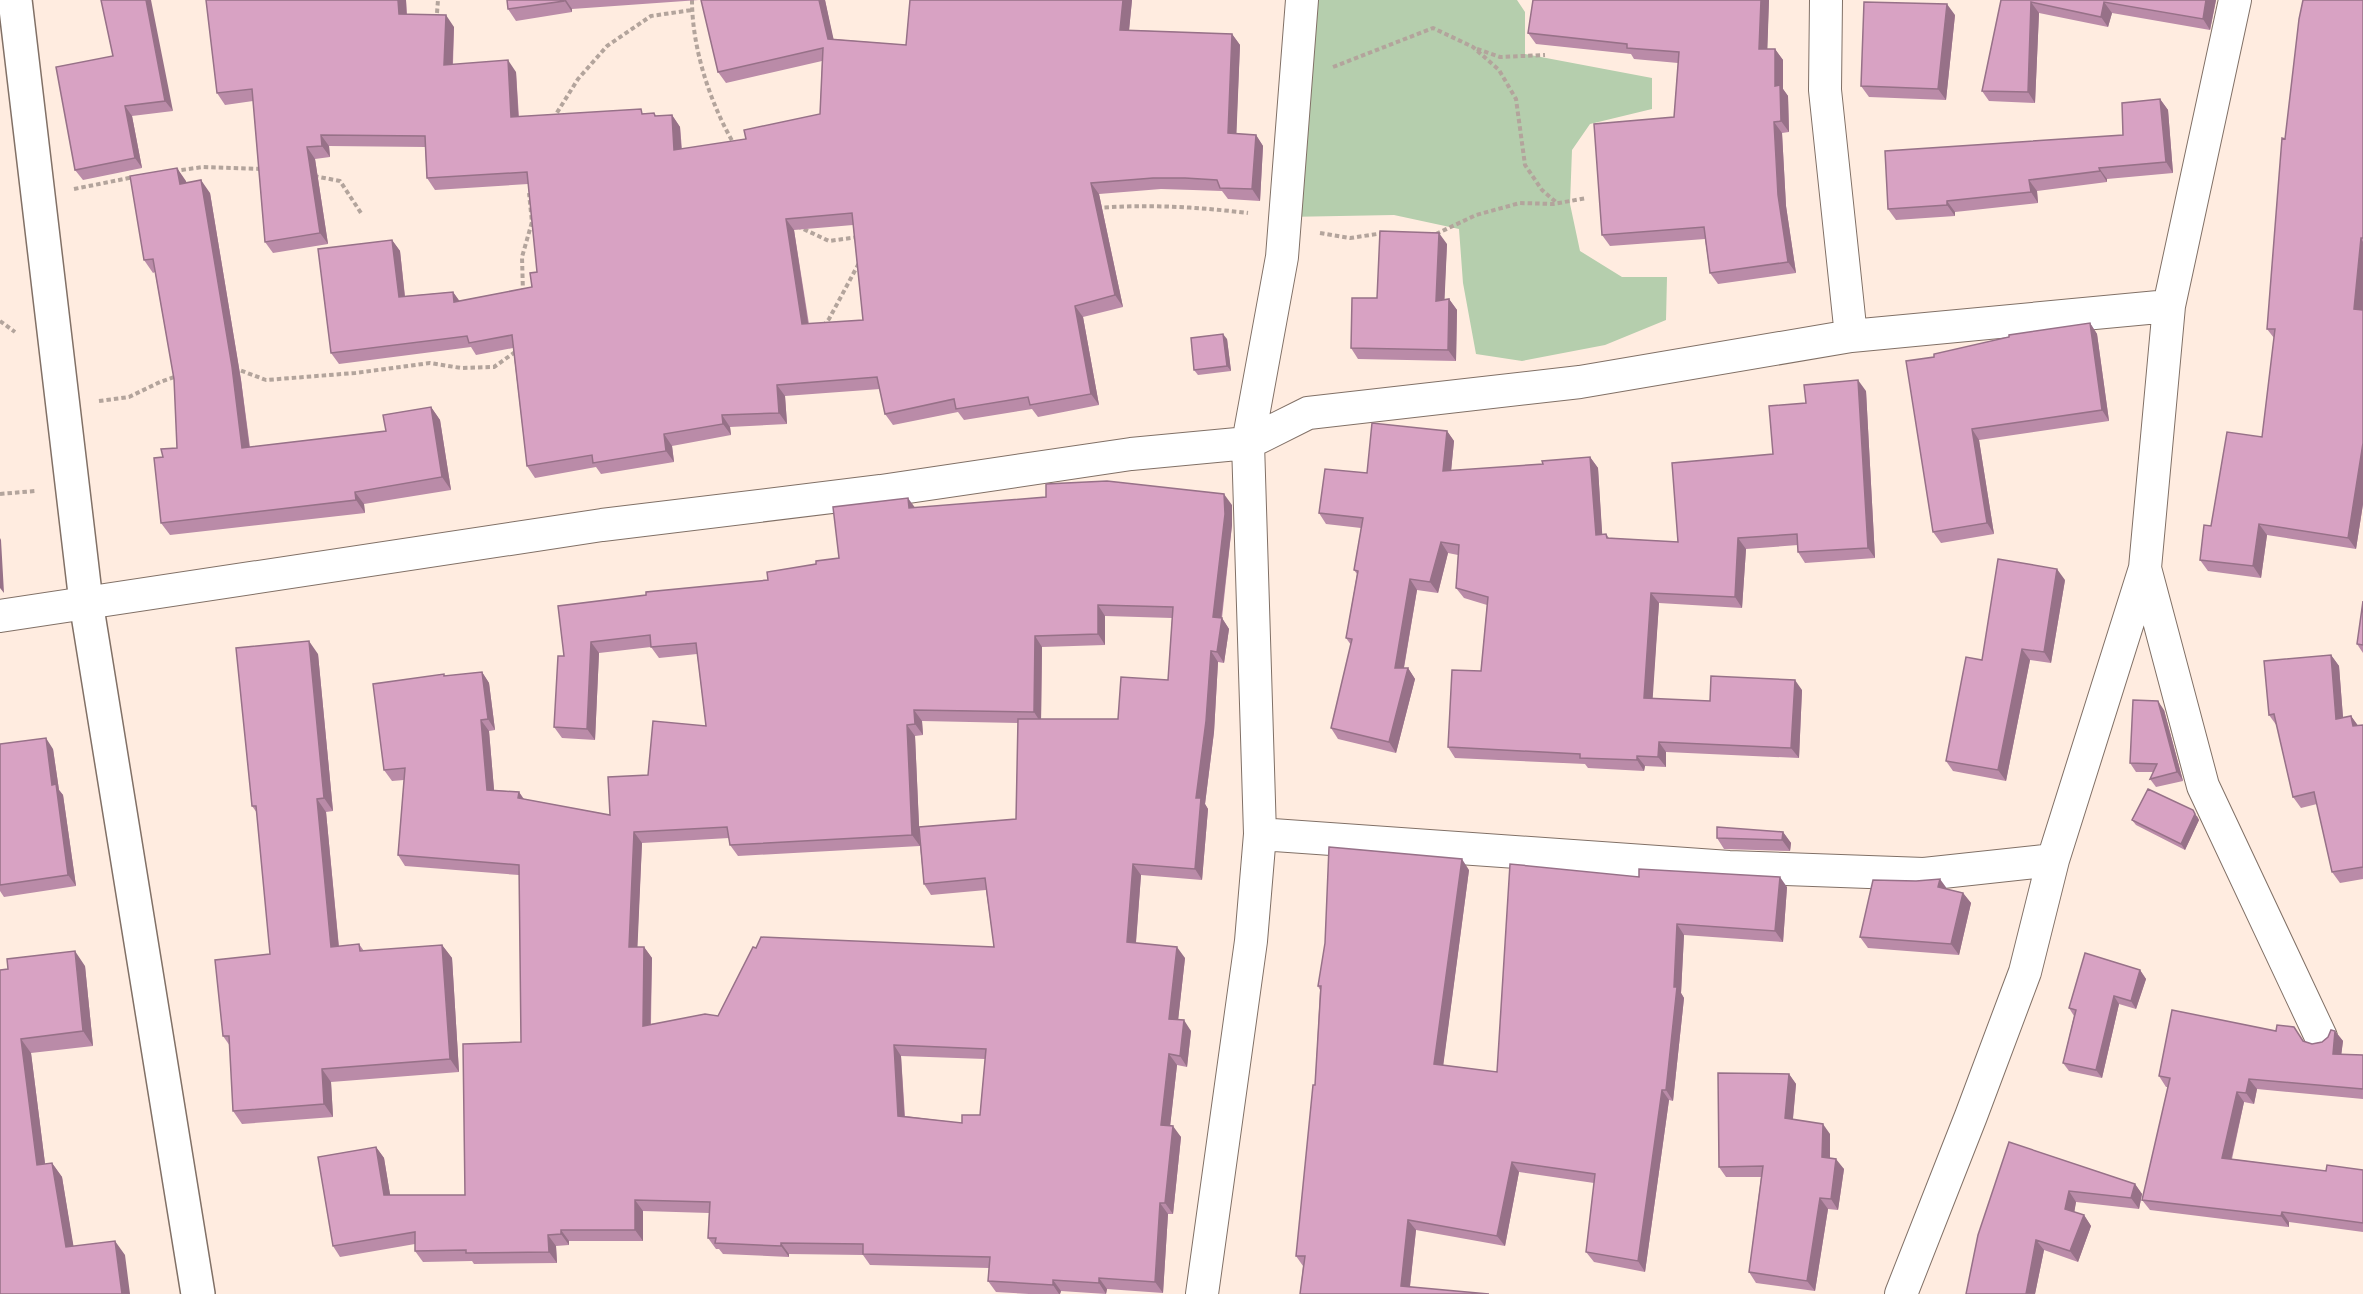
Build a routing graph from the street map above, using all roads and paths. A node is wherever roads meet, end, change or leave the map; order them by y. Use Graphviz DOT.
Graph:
graph roads {
  1 [pos="15,0"];
  2 [pos="438,0"];
  3 [pos="692,0"];
  4 [pos="1302,0"];
  5 [pos="1826,0"];
  6 [pos="2235,0"];
  7 [pos="692,10"];
  8 [pos="437,14"];
  9 [pos="1473,47"];
  10 [pos="1545,55"];
  11 [pos="1296,73"];
  12 [pos="549,128"];
  13 [pos="736,148"];
  14 [pos="272,170"];
  15 [pos="169,171"];
  16 [pos="304,174"];
  17 [pos="146,175"];
  18 [pos="529,189"];
  19 [pos="38,197"];
  20 [pos="1587,198"];
  21 [pos="1557,203"];
  22 [pos="1088,209"];
  23 [pos="361,213"];
  24 [pos="1285,217"];
  25 [pos="793,223"];
  26 [pos="1387,233"];
  27 [pos="1426,234"];
  28 [pos="862,237"];
  29 [pos="862,256"];
  30 [pos="523,297"];
  31 [pos="2169,306"];
  32 [pos="822,327"];
  33 [pos="1851,336"];
  34 [pos="521,340"];
  35 [pos="232,367"];
  36 [pos="182,374"];
  37 [pos="63,405"];
  38 [pos="1248,443"];
  39 [pos="2145,568"];
  40 [pos="86,602"];
  41 [pos="0,616"];
  42 [pos="1260,834"];
  43 [pos="2053,860"];
  44 [pos="2321,1037"];
  45 [pos="198,1294"];
  46 [pos="1202,1294"];
  47 [pos="1901,1294"];
  1 -- 19 [label="main road"];
  2 -- 8 [label="path"];
  3 -- 7 [label="path"];
  4 -- 11 [label="street"];
  5 -- 33 [label="street"];
  6 -- 31 [label="street"];
  7 -- 12 [label="path"];
  7 -- 13 [label="path"];
  9 -- 10 [label="path"];
  9 -- 11 [label="path"];
  9 -- 21 [label="path"];
  11 -- 24 [label="street"];
  14 -- 15 [label="path"];
  16 -- 23 [label="path"];
  17 -- 19 [label="path"];
  18 -- 30 [label="path"];
  19 -- 37 [label="main road"];
  20 -- 21 [label="path"];
  21 -- 27 [label="path"];
  22 -- 24 [label="path"];
  24 -- 26 [label="path"];
  24 -- 38 [label="street"];
  25 -- 28 [label="path"];
  29 -- 32 [label="path"];
  31 -- 33 [label="street"];
  31 -- 39 [label="street"];
  33 -- 38 [label="street"];
  34 -- 35 [label="path"];
  36 -- 37 [label="path"];
  37 -- 40 [label="main road"];
  38 -- 40 [label="street"];
  38 -- 42 [label="street"];
  39 -- 43 [label="street"];
  39 -- 44 [label="street"];
  40 -- 41 [label="street"];
  40 -- 45 [label="main road"];
  42 -- 43 [label="street"];
  42 -- 46 [label="street"];
  43 -- 47 [label="street"];
}
